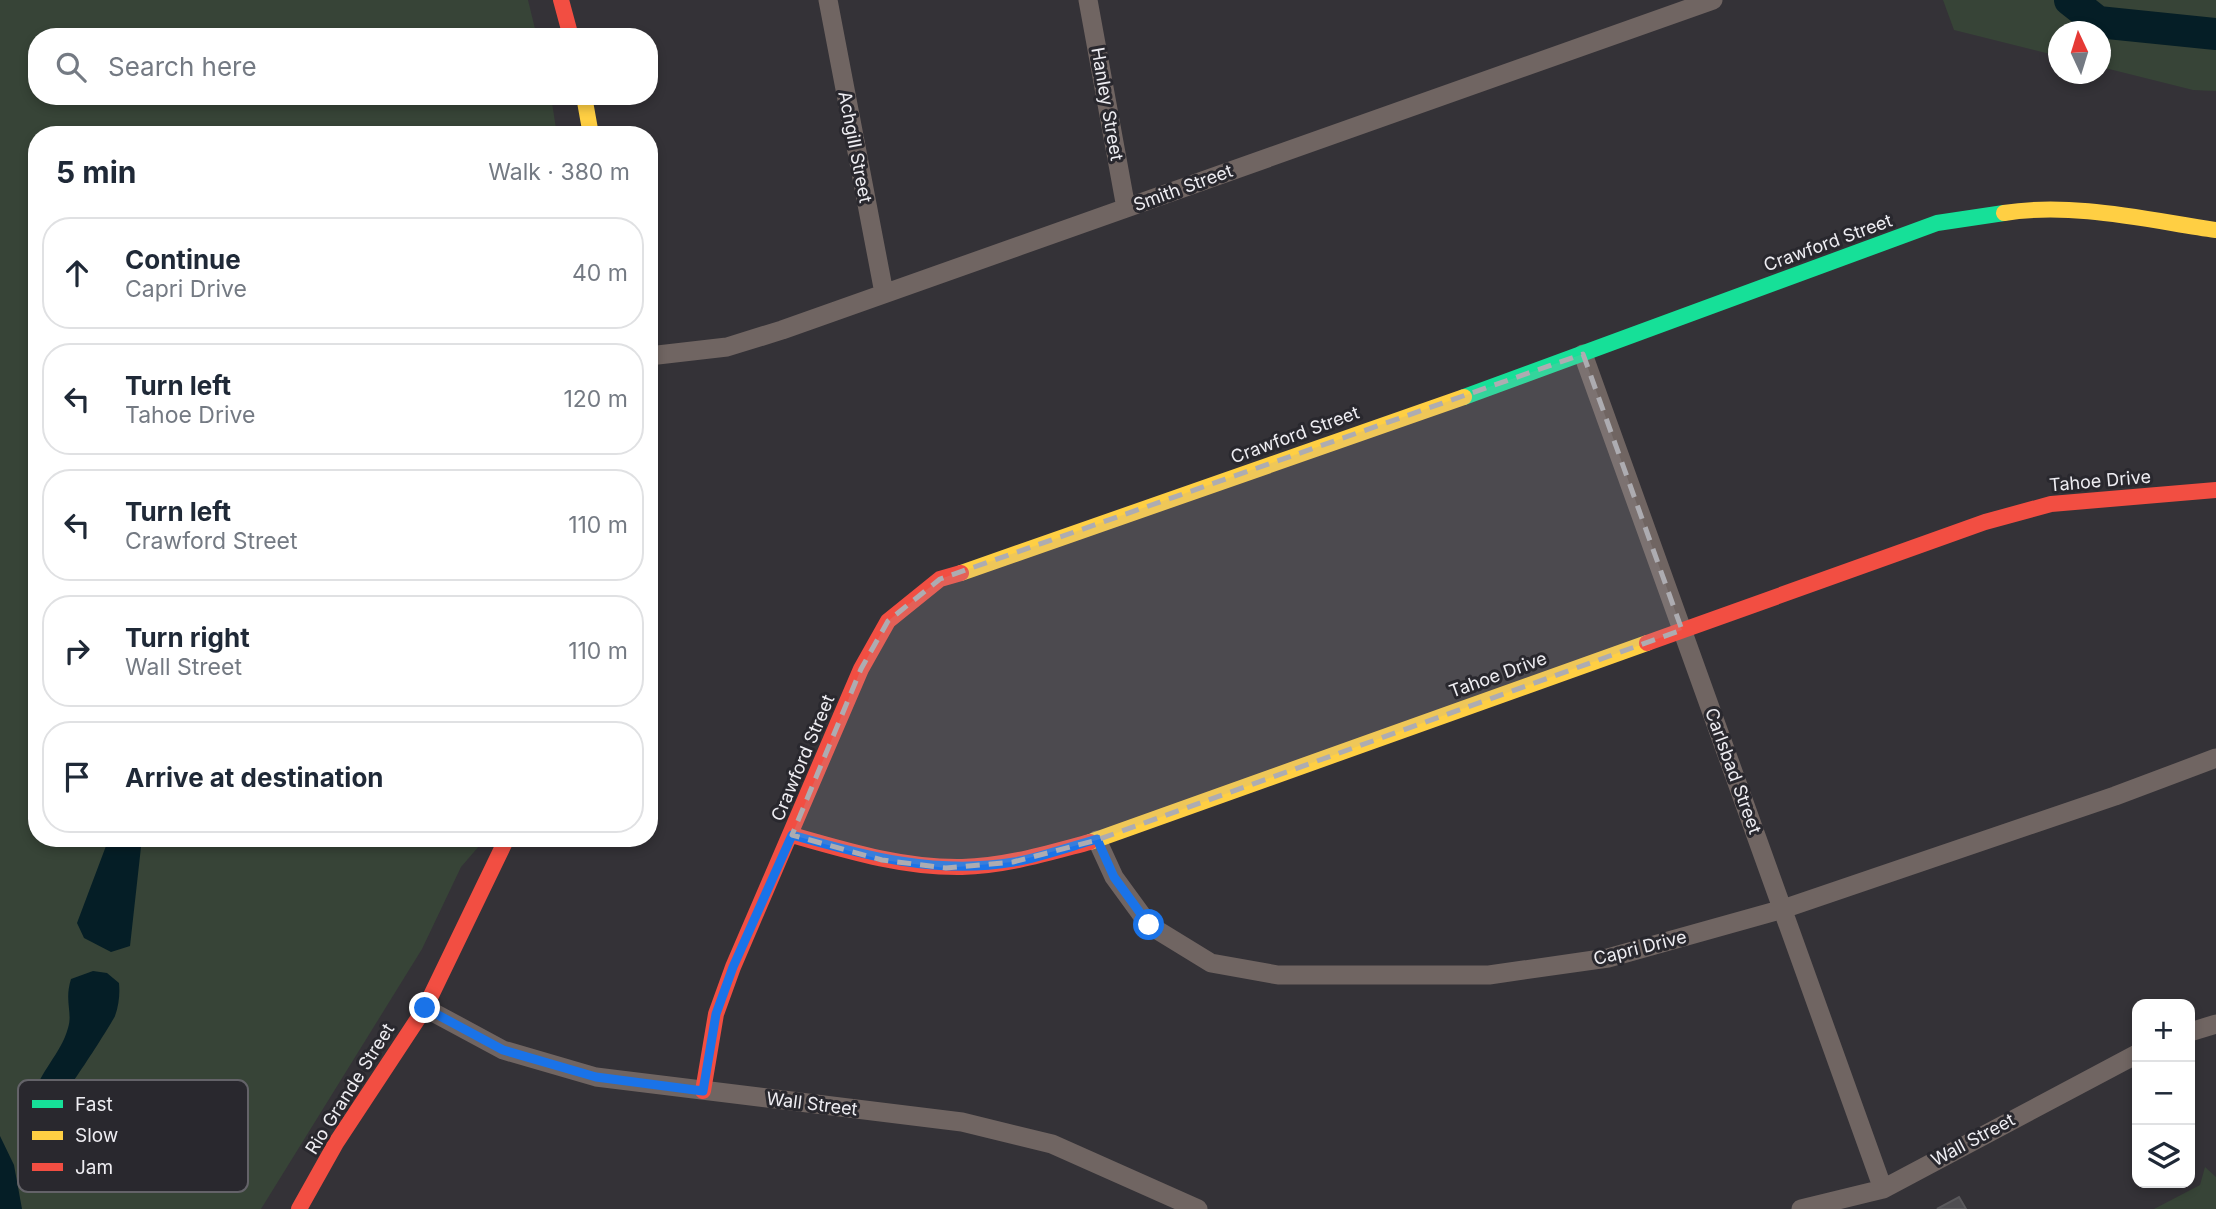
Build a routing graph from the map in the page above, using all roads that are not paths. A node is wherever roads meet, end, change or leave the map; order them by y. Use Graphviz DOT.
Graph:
graph roads {
  1 [pos="561,0"];
  2 [pos="828,0"];
  3 [pos="1088,0"];
  4 [pos="1713,0"];
  5 [pos="569,28"];
  6 [pos="586,105"];
  7 [pos="589,126"];
  8 [pos="1126,208"];
  9 [pos="2216,230"];
  10 [pos="884,293"];
  11 [pos="1583,354"];
  12 [pos="658,355"];
  13 [pos="2216,490"];
  14 [pos="1682,630"];
  15 [pos="2216,758"];
  16 [pos="792,835"];
  17 [pos="1097,839"];
  18 [pos="503,847"];
  19 [pos="1783,909"];
  20 [pos="425,1008"];
  21 [pos="2216,1024"];
  22 [pos="2195,1030"];
  23 [pos="2132,1057"];
  24 [pos="703,1091"];
  25 [pos="1882,1189"];
  26 [pos="299,1209"];
  27 [pos="1198,1209"];
  28 [pos="1801,1209"];
  1 -- 5 [label="street"];
  2 -- 10 [label="street, Achgill Street"];
  3 -- 8 [label="street, Hanley Street"];
  4 -- 8 [label="street, Smith Street"];
  6 -- 7 [label="street"];
  8 -- 10 [label="street, Smith Street"];
  9 -- 11 [label="street, Crawford Street"];
  10 -- 12 [label="street, Smith Street"];
  11 -- 14 [label="street, Carlsbad Street"];
  11 -- 16 [label="street, Crawford Street"];
  13 -- 14 [label="street, Tahoe Drive"];
  14 -- 17 [label="street, Tahoe Drive"];
  14 -- 19 [label="street, Carlsbad Street"];
  15 -- 19 [label="street, Capri Drive"];
  16 -- 17 [label="street, Tahoe Drive"];
  16 -- 24 [label="street, Crawford Street"];
  17 -- 19 [label="street, Capri Drive"];
  18 -- 20 [label="street, Rio Grande Street"];
  19 -- 25 [label="street, Carlsbad Street"];
  20 -- 24 [label="street, Wall Street"];
  20 -- 26 [label="street, Rio Grande Street"];
  21 -- 22 [label="street"];
  23 -- 25 [label="street, Wall Street"];
  24 -- 27 [label="street, Wall Street"];
  25 -- 28 [label="street, Wall Street"];
}
